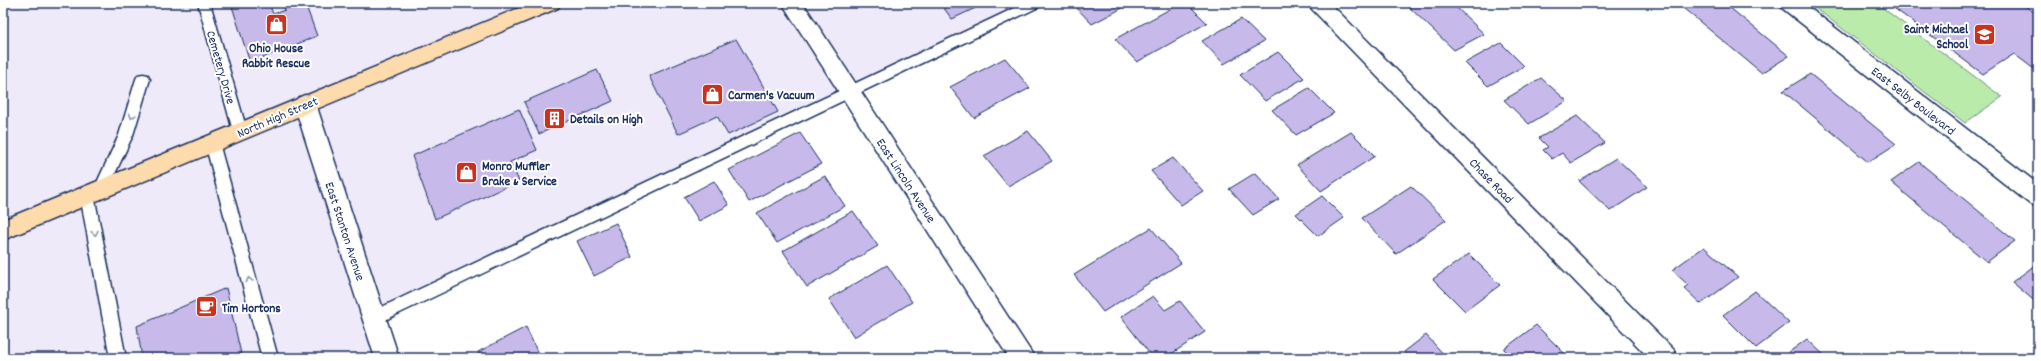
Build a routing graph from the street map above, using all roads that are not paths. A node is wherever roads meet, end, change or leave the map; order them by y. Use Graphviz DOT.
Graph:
graph roads {
  1 [pos="204,3"];
  2 [pos="551,3"];
  3 [pos="792,3"];
  4 [pos="1037,3"];
  5 [pos="1318,3"];
  6 [pos="1789,3"];
  7 [pos="143,79"];
  8 [pos="850,92"];
  9 [pos="305,104"];
  10 [pos="240,131"];
  11 [pos="212,143"];
  12 [pos="94,192"];
  13 [pos="2038,196"];
  14 [pos="3,230"];
  15 [pos="374,318"];
  16 [pos="118,358"];
  17 [pos="270,358"];
  18 [pos="387,358"];
  19 [pos="1023,358"];
  20 [pos="1665,358"];
  1 -- 10 [label="lane, Cemetery Drive"];
  2 -- 9 [label="main road, North High Street"];
  3 -- 8 [label="street, East Lincoln Avenue"];
  4 -- 8 [label="lane"];
  5 -- 20 [label="street, Chase Road"];
  6 -- 13 [label="street, East Selby Boulevard"];
  7 -- 12 [label="lane, one-way"];
  8 -- 15 [label="lane"];
  8 -- 19 [label="street, East Lincoln Avenue"];
  9 -- 10 [label="main road, North High Street"];
  9 -- 15 [label="street, East Stanton Avenue"];
  10 -- 11 [label="main road, North High Street"];
  11 -- 12 [label="main road, North High Street"];
  17 -- 11 [label="lane, one-way"];
  12 -- 14 [label="main road, North High Street"];
  12 -- 16 [label="lane, one-way"];
  15 -- 18 [label="street, East Stanton Avenue"];
}
